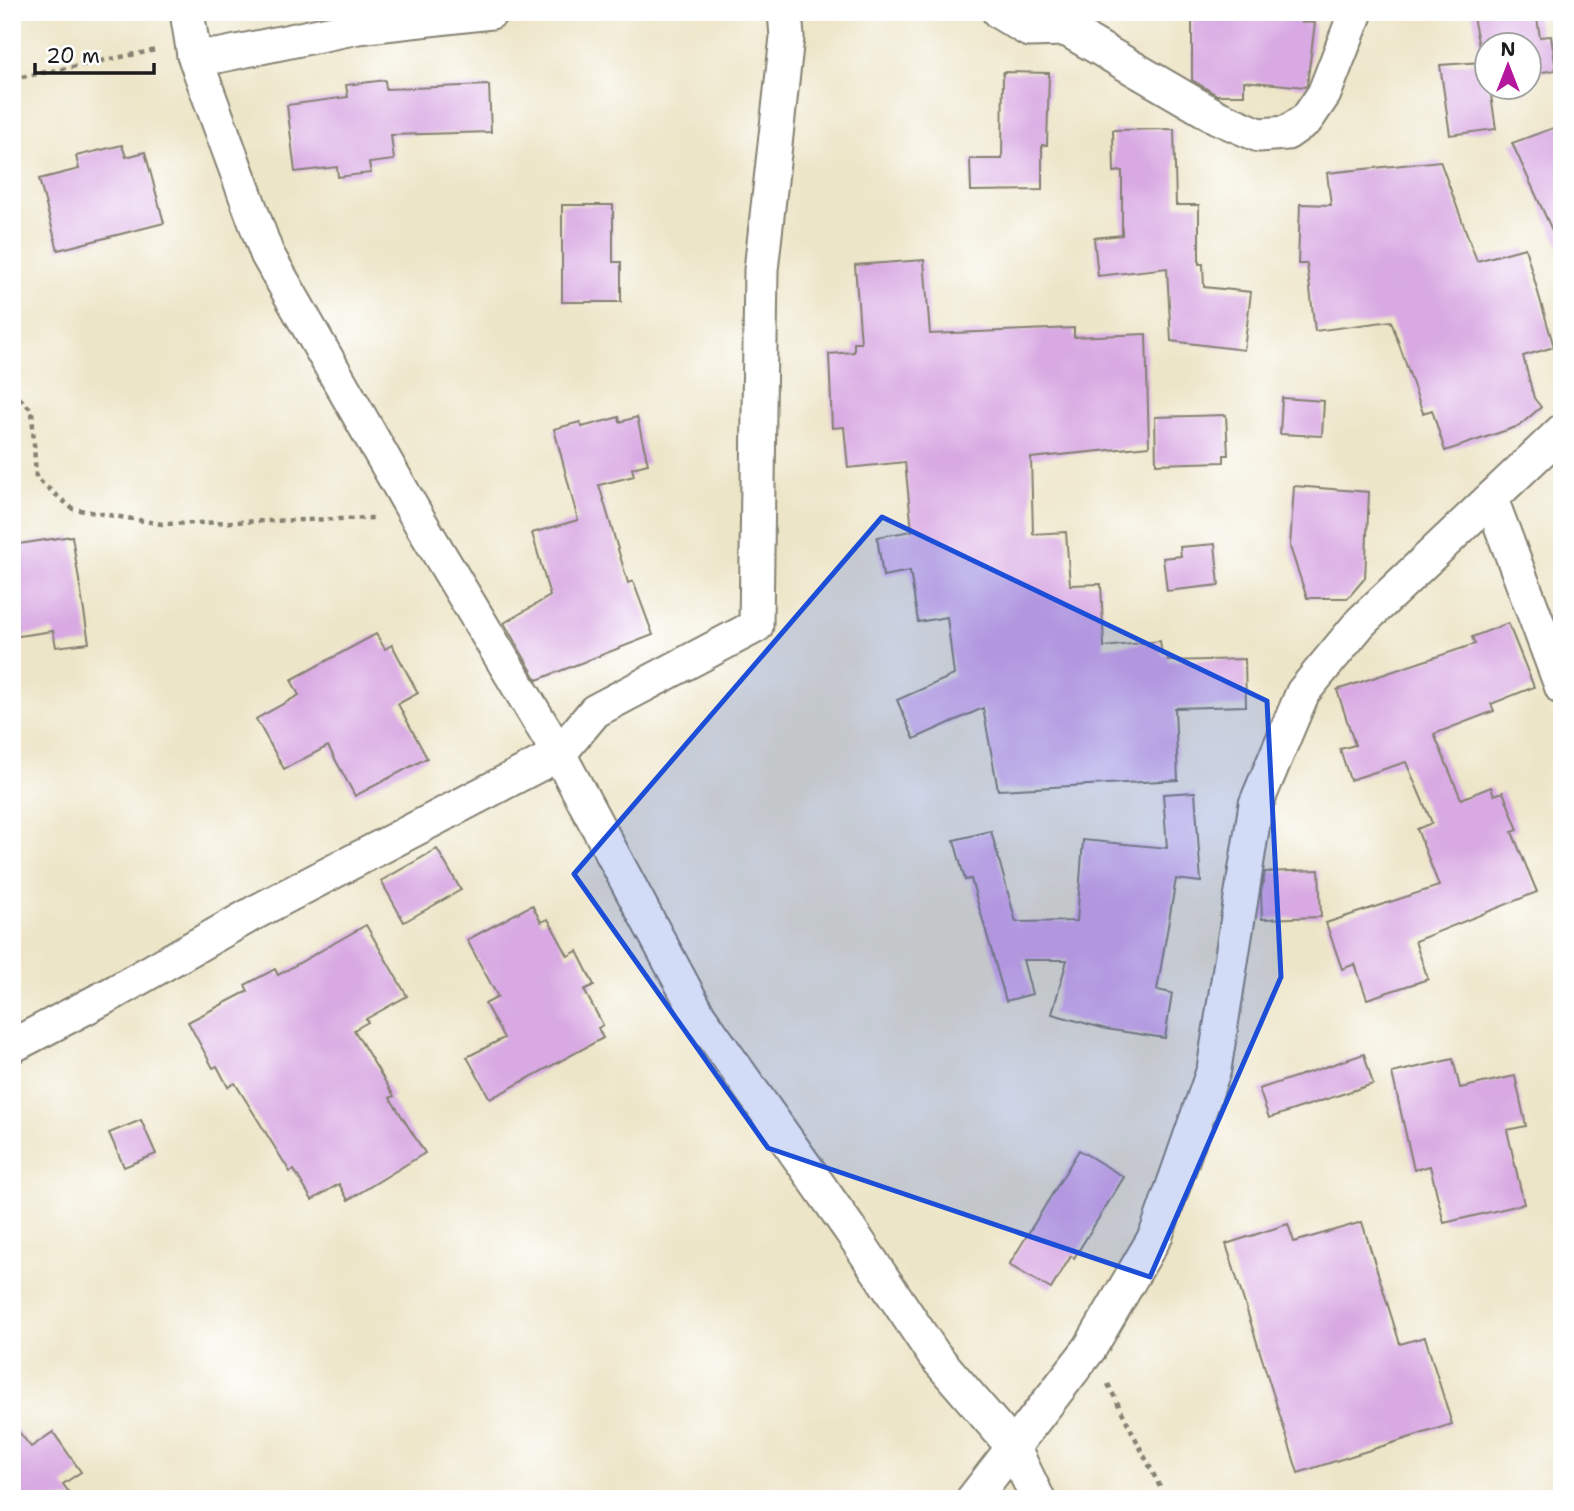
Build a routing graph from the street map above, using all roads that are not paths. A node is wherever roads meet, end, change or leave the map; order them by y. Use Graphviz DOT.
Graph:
graph roads {
  1 [pos="187,12"];
  2 [pos="491,12"];
  3 [pos="785,12"];
  4 [pos="999,12"];
  5 [pos="1356,12"];
  6 [pos="194,55"];
  7 [pos="1562,431"];
  8 [pos="1491,499"];
  9 [pos="1562,688"];
  10 [pos="559,754"];
  11 [pos="12,1046"];
  12 [pos="1013,1447"];
  13 [pos="973,1499"];
  14 [pos="1038,1499"];
  1 -- 6 [label="street"];
  2 -- 6 [label="street"];
  3 -- 10 [label="street"];
  4 -- 5 [label="street"];
  6 -- 10 [label="street"];
  7 -- 8 [label="street"];
  8 -- 9 [label="street"];
  8 -- 12 [label="street"];
  10 -- 11 [label="street"];
  10 -- 12 [label="street"];
  12 -- 13 [label="street"];
  12 -- 14 [label="street"];
}
